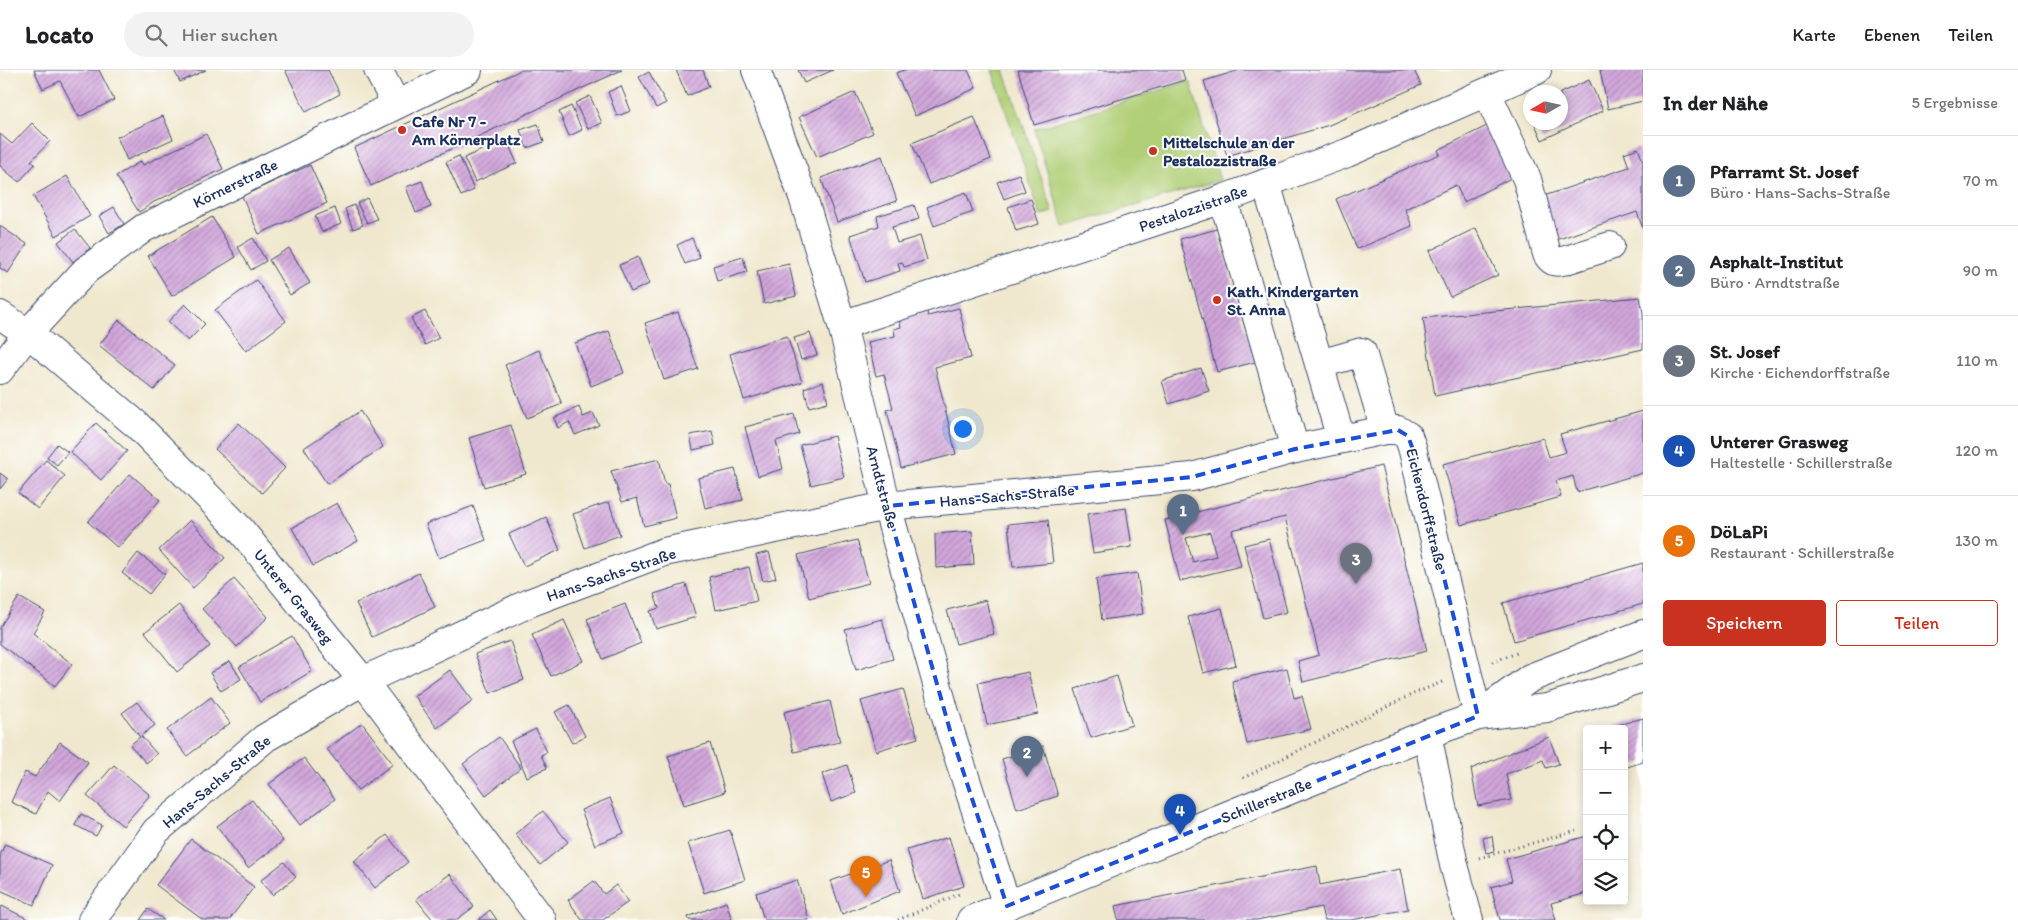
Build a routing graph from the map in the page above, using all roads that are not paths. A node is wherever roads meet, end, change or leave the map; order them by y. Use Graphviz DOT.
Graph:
graph roads {
  1 [pos="378,70"];
  2 [pos="468,70"];
  3 [pos="756,70"];
  4 [pos="1537,70"];
  5 [pos="1487,92"];
  6 [pos="396,104"];
  7 [pos="1266,183"];
  8 [pos="1223,199"];
  9 [pos="1610,246"];
  10 [pos="0,315"];
  11 [pos="842,324"];
  12 [pos="28,334"];
  13 [pos="1320,364"];
  14 [pos="0,370"];
  15 [pos="1385,430"];
  16 [pos="1341,439"];
  17 [pos="1295,449"];
  18 [pos="887,506"];
  19 [pos="1643,634"];
  20 [pos="1643,678"];
  21 [pos="363,680"];
  22 [pos="1478,716"];
  23 [pos="1427,734"];
  24 [pos="1007,906"];
  25 [pos="92,920"];
  26 [pos="542,920"];
  27 [pos="971,920"];
  28 [pos="1469,920"];
  1 -- 6 [label="street"];
  2 -- 6 [label="street, Körnerstraße"];
  3 -- 11 [label="street, Arndtstraße"];
  4 -- 5 [label="street, Pestalozzistraße"];
  5 -- 7 [label="street, Pestalozzistraße"];
  5 -- 9 [label="street"];
  6 -- 12 [label="street, Körnerstraße"];
  7 -- 8 [label="street, Pestalozzistraße"];
  7 -- 13 [label="street"];
  8 -- 11 [label="street, Pestalozzistraße"];
  8 -- 17 [label="street"];
  10 -- 12 [label="street, Unterer Grasweg"];
  11 -- 18 [label="street, Arndtstraße"];
  12 -- 14 [label="street, Körnerstraße"];
  12 -- 21 [label="street, Unterer Grasweg"];
  13 -- 15 [label="street"];
  13 -- 16 [label="street"];
  15 -- 16 [label="street, Eichendorffstraße"];
  15 -- 22 [label="street, Eichendorffstraße"];
  16 -- 17 [label="street, Eichendorffstraße"];
  17 -- 18 [label="street, Hans-Sachs-Straße"];
  18 -- 21 [label="street, Hans-Sachs-Straße"];
  18 -- 24 [label="street, Arndtstraße"];
  19 -- 22 [label="street, Schillerstraße"];
  20 -- 22 [label="street, Schillerstraße"];
  21 -- 25 [label="street, Hans-Sachs-Straße"];
  21 -- 26 [label="street, Unterer Grasweg"];
  22 -- 23 [label="street, Schillerstraße"];
  23 -- 24 [label="street, Schillerstraße"];
  23 -- 28 [label="street"];
  24 -- 27 [label="street, Schillerstraße"];
}
